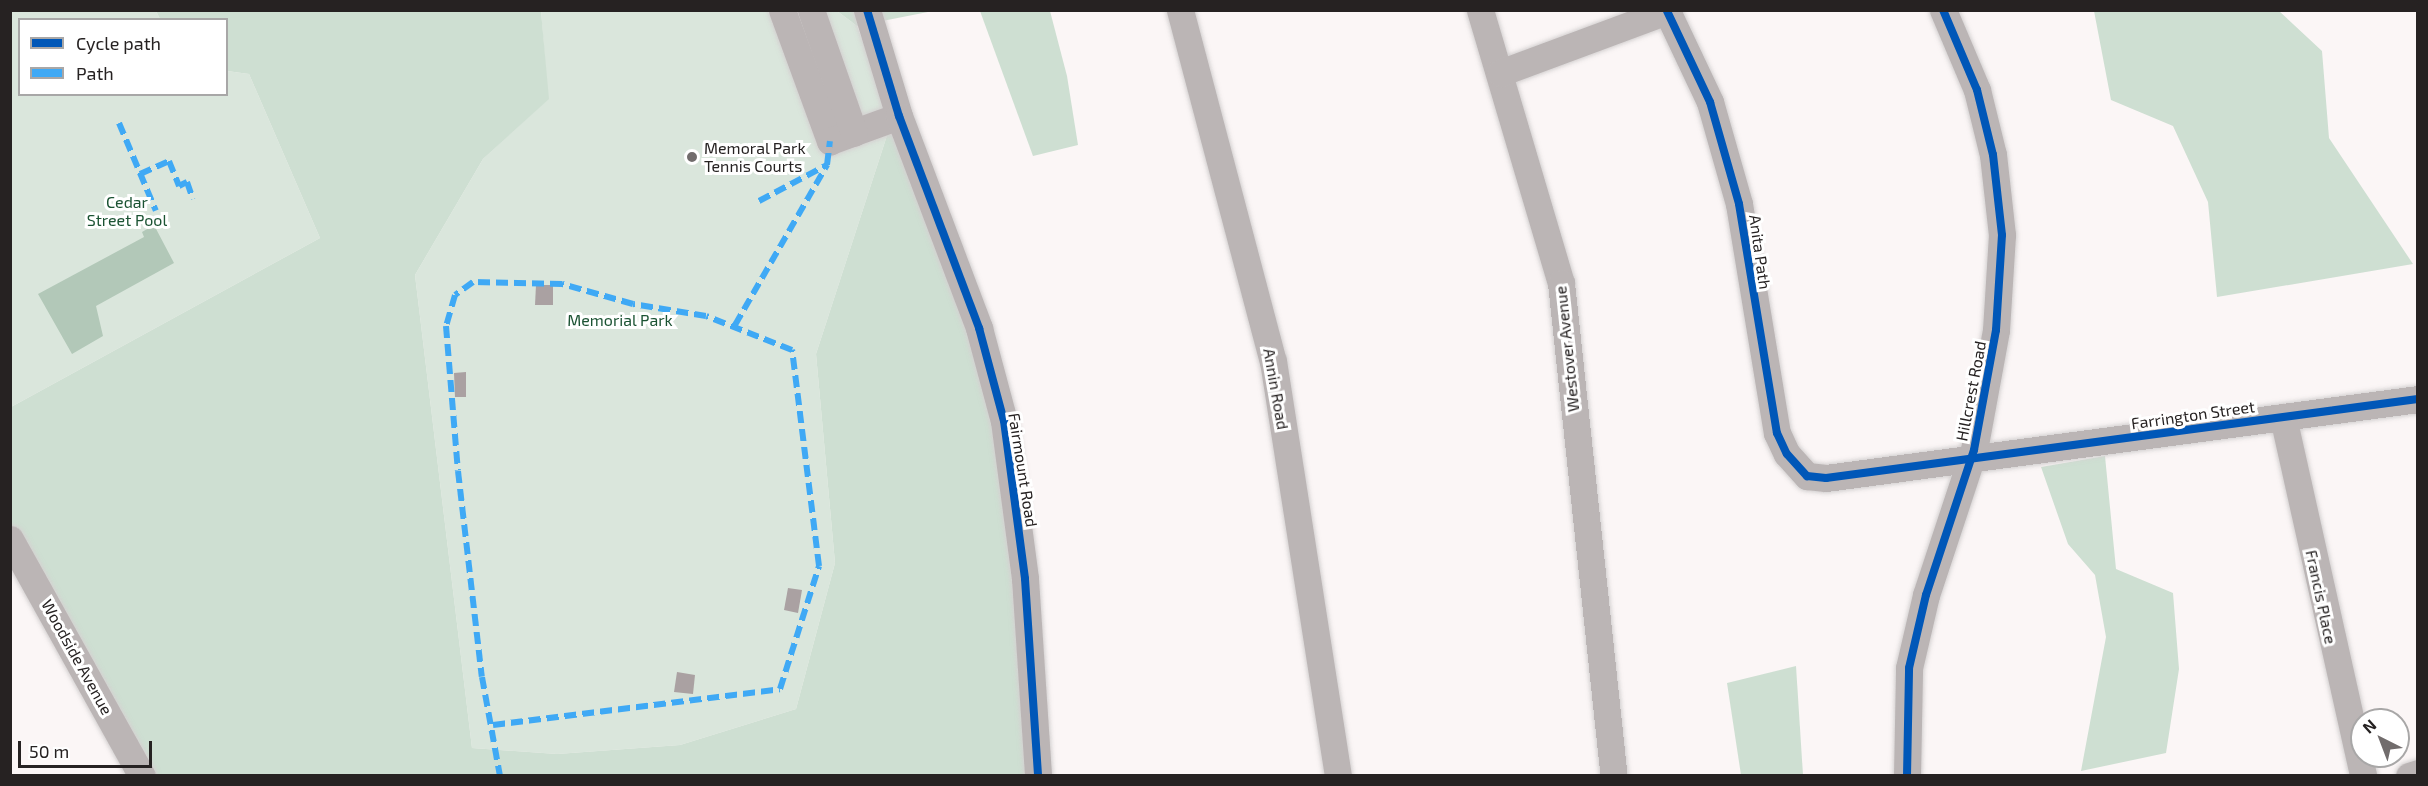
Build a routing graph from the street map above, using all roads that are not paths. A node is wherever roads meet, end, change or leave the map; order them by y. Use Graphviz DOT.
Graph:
graph roads {
  1 [pos="782,10"];
  2 [pos="811,10"];
  3 [pos="867,10"];
  4 [pos="1180,10"];
  5 [pos="1480,10"];
  6 [pos="1943,10"];
  7 [pos="1668,11"];
  8 [pos="1500,73"];
  9 [pos="899,116"];
  10 [pos="854,133"];
  11 [pos="2418,399"];
  12 [pos="2283,417"];
  13 [pos="1971,459"];
  14 [pos="10,539"];
  15 [pos="2418,773"];
  16 [pos="141,776"];
  17 [pos="1038,776"];
  18 [pos="1338,776"];
  19 [pos="1614,776"];
  20 [pos="1907,776"];
  21 [pos="2363,776"];
  22 [pos="2409,776"];
  1 -- 10 [label="street"];
  2 -- 10 [label="street"];
  3 -- 9 [label="street, Fairmount Road"];
  4 -- 18 [label="street, Annin Road"];
  5 -- 8 [label="street, Westover Avenue"];
  6 -- 13 [label="street, Hillcrest Road"];
  7 -- 8 [label="street"];
  7 -- 13 [label="street, Anita Path"];
  8 -- 19 [label="street, Westover Avenue"];
  9 -- 10 [label="street"];
  9 -- 17 [label="street, Fairmount Road"];
  11 -- 12 [label="street, Farrington Street"];
  12 -- 13 [label="street, Farrington Street"];
  12 -- 21 [label="street, Francis Place"];
  13 -- 20 [label="street, Hillcrest Road"];
  14 -- 16 [label="street, Woodside Avenue"];
  15 -- 22 [label="street"];
}
